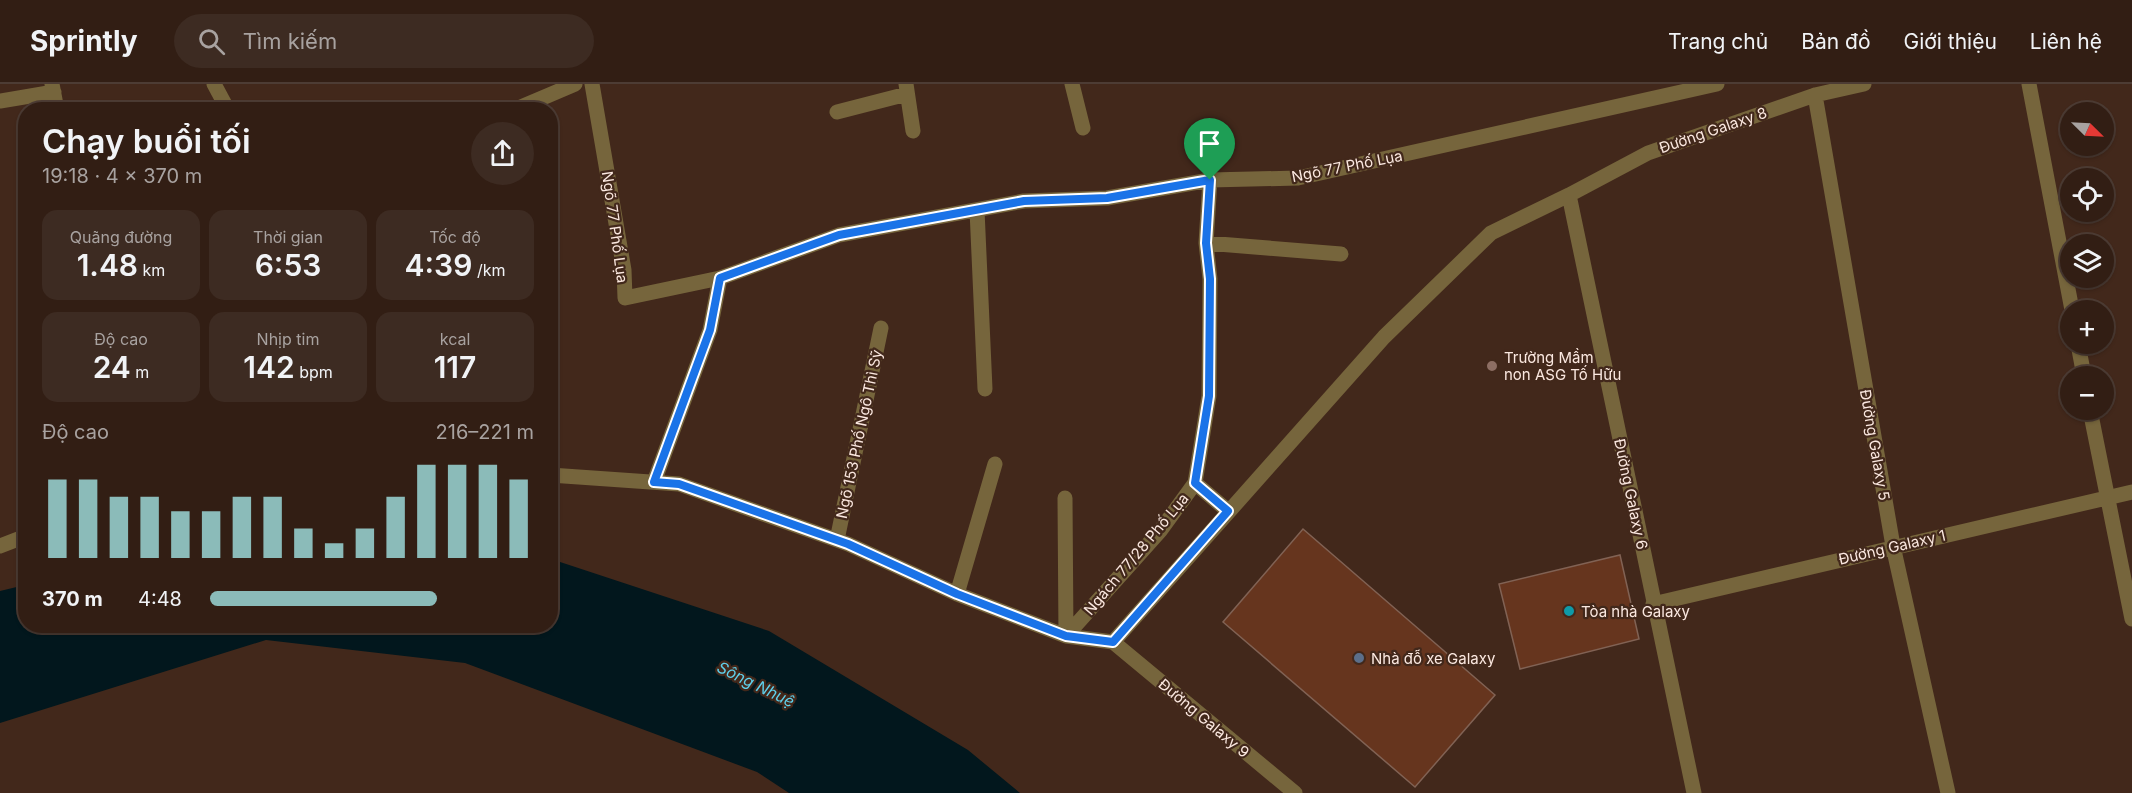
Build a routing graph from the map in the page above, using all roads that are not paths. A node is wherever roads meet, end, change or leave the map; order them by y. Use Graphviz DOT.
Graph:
graph roads {
  1 [pos="214,84"];
  2 [pos="575,84"];
  3 [pos="592,84"];
  4 [pos="1072,84"];
  5 [pos="1717,84"];
  6 [pos="1864,84"];
  7 [pos="2029,84"];
  8 [pos="53,88"];
  9 [pos="907,89"];
  10 [pos="1815,95"];
  11 [pos="0,101"];
  12 [pos="224,102"];
  13 [pos="533,102"];
  14 [pos="837,112"];
  15 [pos="1083,128"];
  16 [pos="913,131"];
  17 [pos="1210,180"];
  18 [pos="1569,195"];
  19 [pos="977,210"];
  20 [pos="1206,243"];
  21 [pos="1341,254"];
  22 [pos="720,278"];
  23 [pos="2070,300"];
  24 [pos="881,328"];
  25 [pos="985,389"];
  26 [pos="2092,420"];
  27 [pos="995,464"];
  28 [pos="558,476"];
  29 [pos="654,482"];
  30 [pos="1195,483"];
  31 [pos="2132,492"];
  32 [pos="1065,498"];
  33 [pos="2107,498"];
  34 [pos="1228,511"];
  35 [pos="18,539"];
  36 [pos="837,540"];
  37 [pos="0,546"];
  38 [pos="1893,546"];
  39 [pos="957,594"];
  40 [pos="1653,604"];
  41 [pos="2132,619"];
  42 [pos="1066,636"];
  43 [pos="1113,642"];
  44 [pos="1295,793"];
  45 [pos="1694,793"];
  46 [pos="1948,793"];
  1 -- 12 [label="street"];
  2 -- 13 [label="street"];
  3 -- 22 [label="street, Ngõ 77 Phố Lụa"];
  4 -- 15 [label="street"];
  5 -- 17 [label="street, Ngõ 77 Phố Lụa"];
  6 -- 10 [label="street, Đường Galaxy 8"];
  7 -- 23 [label="street"];
  8 -- 11 [label="street"];
  9 -- 14 [label="street"];
  9 -- 16 [label="street"];
  10 -- 18 [label="street, Đường Galaxy 8"];
  10 -- 38 [label="street, Đường Galaxy 5"];
  17 -- 19 [label="street, Ngõ 77 Phố Lụa"];
  17 -- 20 [label="street, Ngách 77/28 Phố Lụa"];
  18 -- 34 [label="street, Đường Galaxy 8"];
  18 -- 40 [label="street, Đường Galaxy 6"];
  19 -- 22 [label="street, Ngõ 77 Phố Lụa"];
  19 -- 25 [label="street"];
  20 -- 21 [label="street"];
  20 -- 30 [label="street, Ngách 77/28 Phố Lụa"];
  22 -- 29 [label="street"];
  24 -- 36 [label="street, Ngõ 153 Phố Ngô Thì Sỹ"];
  26 -- 33 [label="street"];
  27 -- 39 [label="street"];
  28 -- 29 [label="street"];
  29 -- 36 [label="street"];
  30 -- 34 [label="street"];
  30 -- 42 [label="street, Ngách 77/28 Phố Lụa"];
  31 -- 33 [label="street, Đường Galaxy 1"];
  32 -- 42 [label="street"];
  33 -- 38 [label="street, Đường Galaxy 1"];
  33 -- 41 [label="street"];
  34 -- 43 [label="street, Đường Galaxy 8"];
  35 -- 37 [label="street"];
  36 -- 39 [label="street"];
  38 -- 40 [label="street, Đường Galaxy 1"];
  38 -- 46 [label="street, Đường Galaxy 5"];
  39 -- 42 [label="street"];
  40 -- 45 [label="street, Đường Galaxy 6"];
  42 -- 43 [label="street"];
  43 -- 44 [label="street, Đường Galaxy 9"];
}
